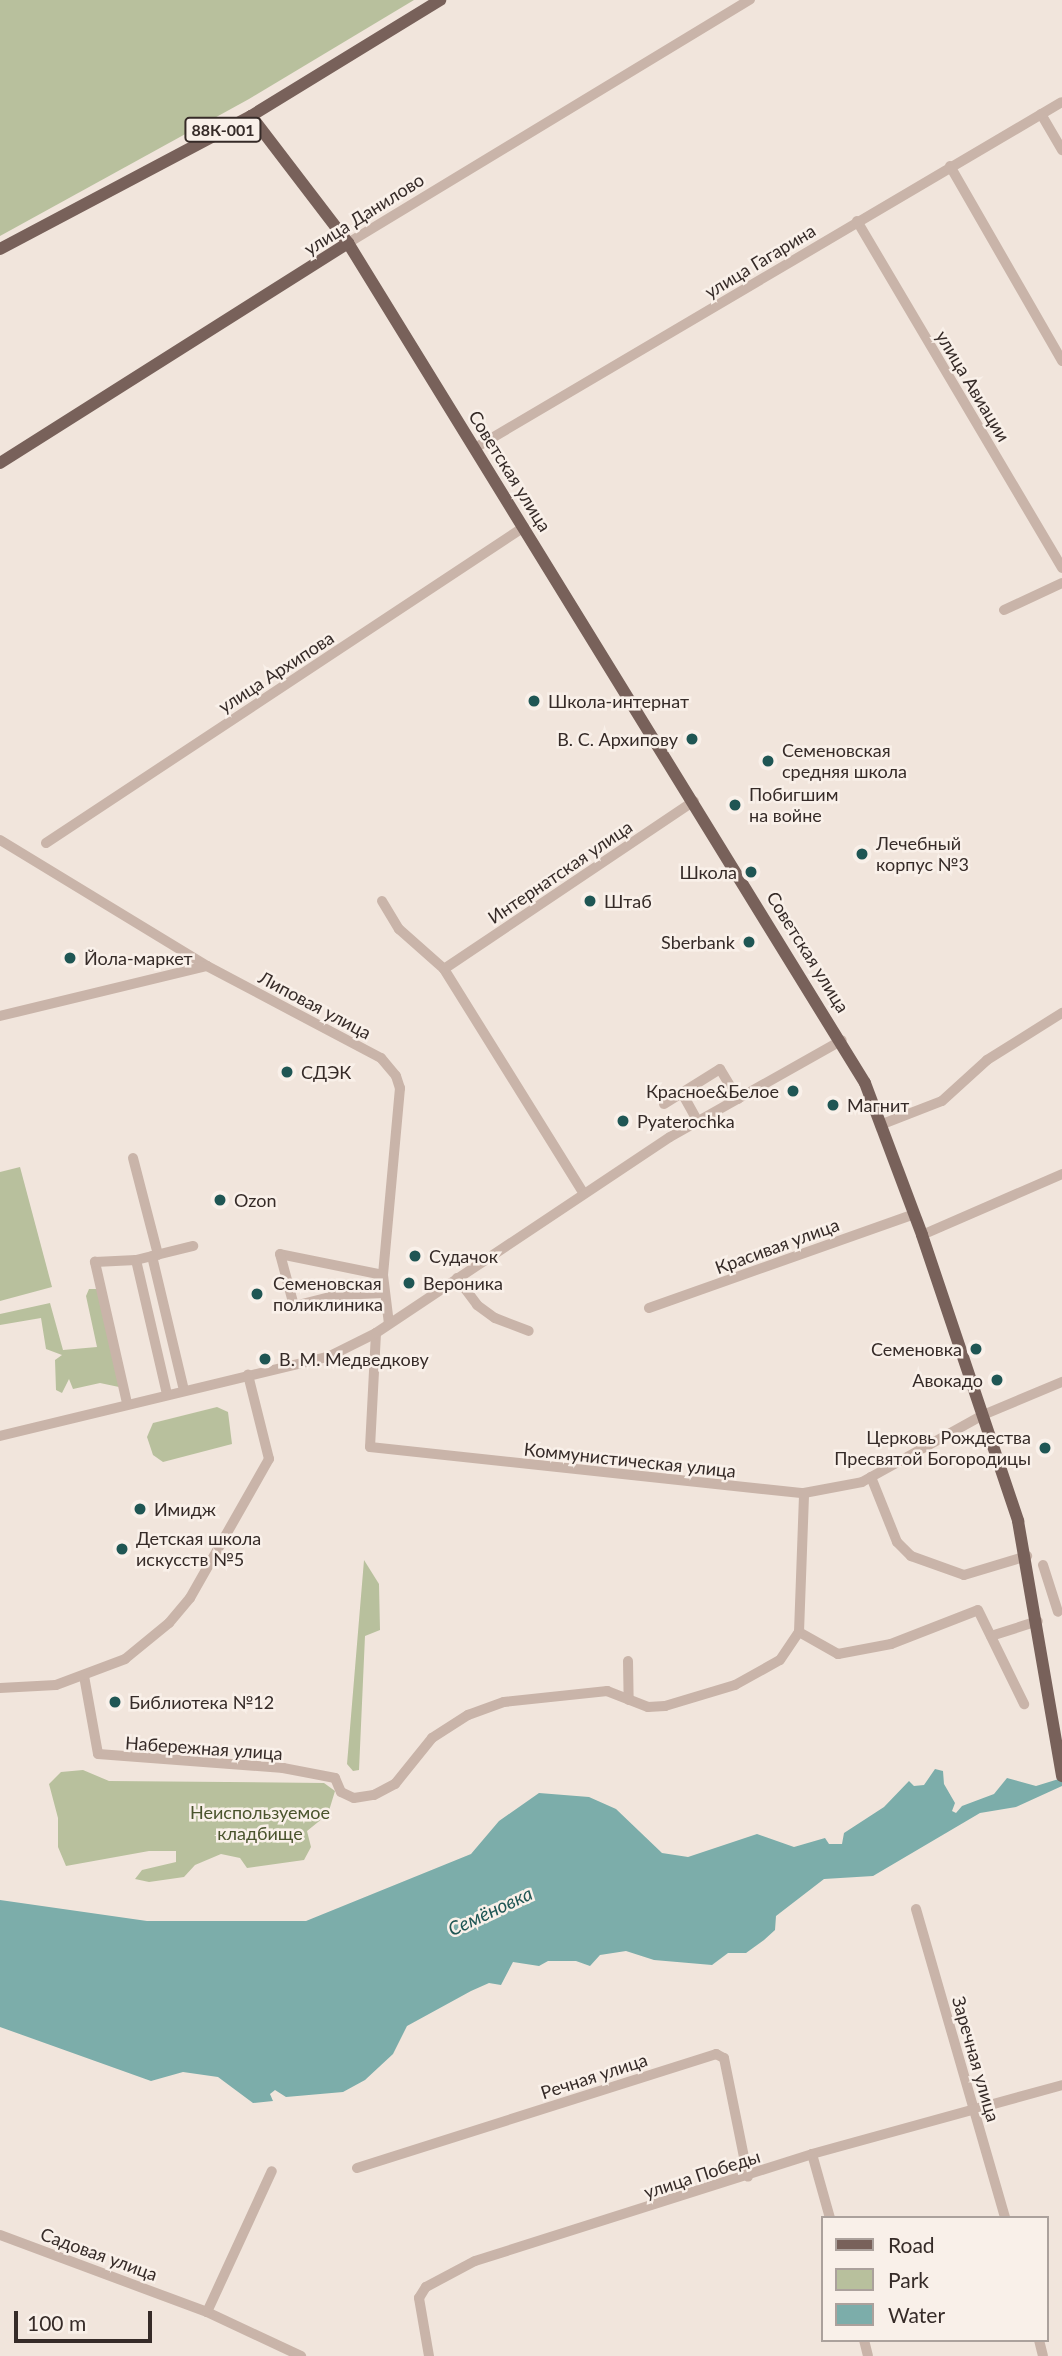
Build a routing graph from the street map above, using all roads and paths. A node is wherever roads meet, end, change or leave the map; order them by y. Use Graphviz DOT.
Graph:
graph roads {
  1 [pos="440,0"];
  2 [pos="750,0"];
  3 [pos="1062,102"];
  4 [pos="1041,114"];
  5 [pos="251,116"];
  6 [pos="1062,150"];
  7 [pos="950,166"];
  8 [pos="857,221"];
  9 [pos="348,243"];
  10 [pos="0,249"];
  11 [pos="1062,362"];
  12 [pos="475,448"];
  13 [pos="0,463"];
  14 [pos="524,527"];
  15 [pos="1062,568"];
  16 [pos="1062,583"];
  17 [pos="1004,610"];
  18 [pos="694,801"];
  19 [pos="0,839"];
  20 [pos="46,843"];
  21 [pos="382,901"];
  22 [pos="207,966"];
  23 [pos="444,969"];
  24 [pos="1062,1013"];
  25 [pos="0,1016"];
  26 [pos="842,1040"];
  27 [pos="682,1094"];
  28 [pos="738,1099"];
  29 [pos="664,1104"];
  30 [pos="698,1122"];
  31 [pos="880,1125"];
  32 [pos="133,1158"];
  33 [pos="1062,1174"];
  34 [pos="583,1192"];
  35 [pos="914,1214"];
  36 [pos="922,1235"];
  37 [pos="193,1246"];
  38 [pos="155,1255"];
  39 [pos="136,1260"];
  40 [pos="383,1275"];
  41 [pos="457,1278"];
  42 [pos="383,1293"];
  43 [pos="649,1308"];
  44 [pos="389,1324"];
  45 [pos="529,1331"];
  46 [pos="376,1333"];
  47 [pos="248,1375"];
  48 [pos="1062,1382"];
  49 [pos="184,1390"];
  50 [pos="167,1394"];
  51 [pos="127,1403"];
  52 [pos="983,1415"];
  53 [pos="0,1436"];
  54 [pos="871,1477"];
  55 [pos="804,1493"];
  56 [pos="1027,1556"];
  57 [pos="1043,1565"];
  58 [pos="1058,1612"];
  59 [pos="1038,1621"];
  60 [pos="799,1632"];
  61 [pos="991,1636"];
  62 [pos="628,1661"];
  63 [pos="83,1676"];
  64 [pos="0,1688"];
  65 [pos="629,1700"];
  66 [pos="1024,1704"];
  67 [pos="1062,1776"];
  68 [pos="916,1909"];
  69 [pos="1062,2085"];
  70 [pos="975,2108"];
  71 [pos="812,2154"];
  72 [pos="357,2168"];
  73 [pos="272,2171"];
  74 [pos="748,2177"];
  75 [pos="829,2216"];
  76 [pos="1004,2216"];
  77 [pos="0,2235"];
  78 [pos="207,2312"];
  79 [pos="301,2356"];
  80 [pos="429,2356"];
  1 -- 5 [label="main road, 88К-001"];
  2 -- 9 [label="street, улица Данилово"];
  3 -- 4 [label="street, улица Гагарина"];
  4 -- 6 [label="street"];
  4 -- 7 [label="street, улица Гагарина"];
  5 -- 9 [label="main road, Советская улица"];
  5 -- 10 [label="main road, 88К-001"];
  7 -- 8 [label="street, улица Гагарина"];
  7 -- 11 [label="street"];
  8 -- 12 [label="street, улица Гагарина"];
  8 -- 15 [label="street, улица Авиации"];
  9 -- 12 [label="main road, Советская улица"];
  9 -- 13 [label="main road, улица Данилово"];
  12 -- 14 [label="main road, Советская улица"];
  14 -- 18 [label="main road, Советская улица"];
  14 -- 20 [label="street, улица Архипова"];
  16 -- 17 [label="street"];
  18 -- 23 [label="street, Интернатская улица"];
  18 -- 26 [label="main road, Советская улица"];
  19 -- 22 [label="street, Липовая улица"];
  21 -- 23 [label="street"];
  22 -- 25 [label="street"];
  22 -- 40 [label="street, Липовая улица"];
  23 -- 34 [label="street"];
  24 -- 31 [label="street"];
  26 -- 28 [label="street"];
  26 -- 31 [label="main road, Советская улица"];
  27 -- 28 [label="street"];
  27 -- 29 [label="street"];
  27 -- 30 [label="street"];
  28 -- 30 [label="street"];
  30 -- 34 [label="street"];
  31 -- 35 [label="main road, Советская улица"];
  32 -- 38 [label="street"];
  33 -- 36 [label="street"];
  34 -- 41 [label="street"];
  35 -- 36 [label="main road, Советская улица"];
  35 -- 43 [label="street, Красивая улица"];
  36 -- 52 [label="main road, Советская улица"];
  37 -- 38 [label="street"];
  38 -- 39 [label="street"];
  38 -- 49 [label="street"];
  39 -- 50 [label="street"];
  39 -- 51 [label="street"];
  40 -- 42 [label="street, Липовая улица"];
  40 -- 42 [label="street"];
  41 -- 44 [label="street"];
  41 -- 45 [label="street"];
  42 -- 44 [label="street, Липовая улица"];
  44 -- 46 [label="street"];
  46 -- 47 [label="street"];
  46 -- 55 [label="street, Коммунистическая улица"];
  47 -- 49 [label="street"];
  47 -- 63 [label="street"];
  48 -- 52 [label="street, Коммунистическая улица"];
  49 -- 50 [label="street"];
  50 -- 51 [label="street"];
  51 -- 53 [label="street"];
  52 -- 54 [label="street, Коммунистическая улица"];
  52 -- 56 [label="main road, Советская улица"];
  54 -- 55 [label="street, Коммунистическая улица"];
  54 -- 56 [label="street"];
  55 -- 60 [label="street"];
  56 -- 59 [label="main road, Советская улица"];
  57 -- 58 [label="street"];
  59 -- 61 [label="street"];
  59 -- 67 [label="main road, Советская улица"];
  60 -- 61 [label="street"];
  60 -- 65 [label="street, Набережная улица"];
  61 -- 66 [label="street"];
  62 -- 65 [label="street"];
  63 -- 64 [label="street"];
  63 -- 65 [label="street, Набережная улица"];
  68 -- 70 [label="street, Заречная улица"];
  69 -- 70 [label="street, улица Победы"];
  70 -- 71 [label="street, улица Победы"];
  70 -- 76 [label="street, Заречная улица"];
  71 -- 74 [label="street, улица Победы"];
  71 -- 75 [label="street"];
  72 -- 74 [label="street, Речная улица"];
  73 -- 78 [label="street"];
  74 -- 80 [label="street, улица Победы"];
  77 -- 78 [label="street, Садовая улица"];
  78 -- 79 [label="street, Садовая улица"];
}
